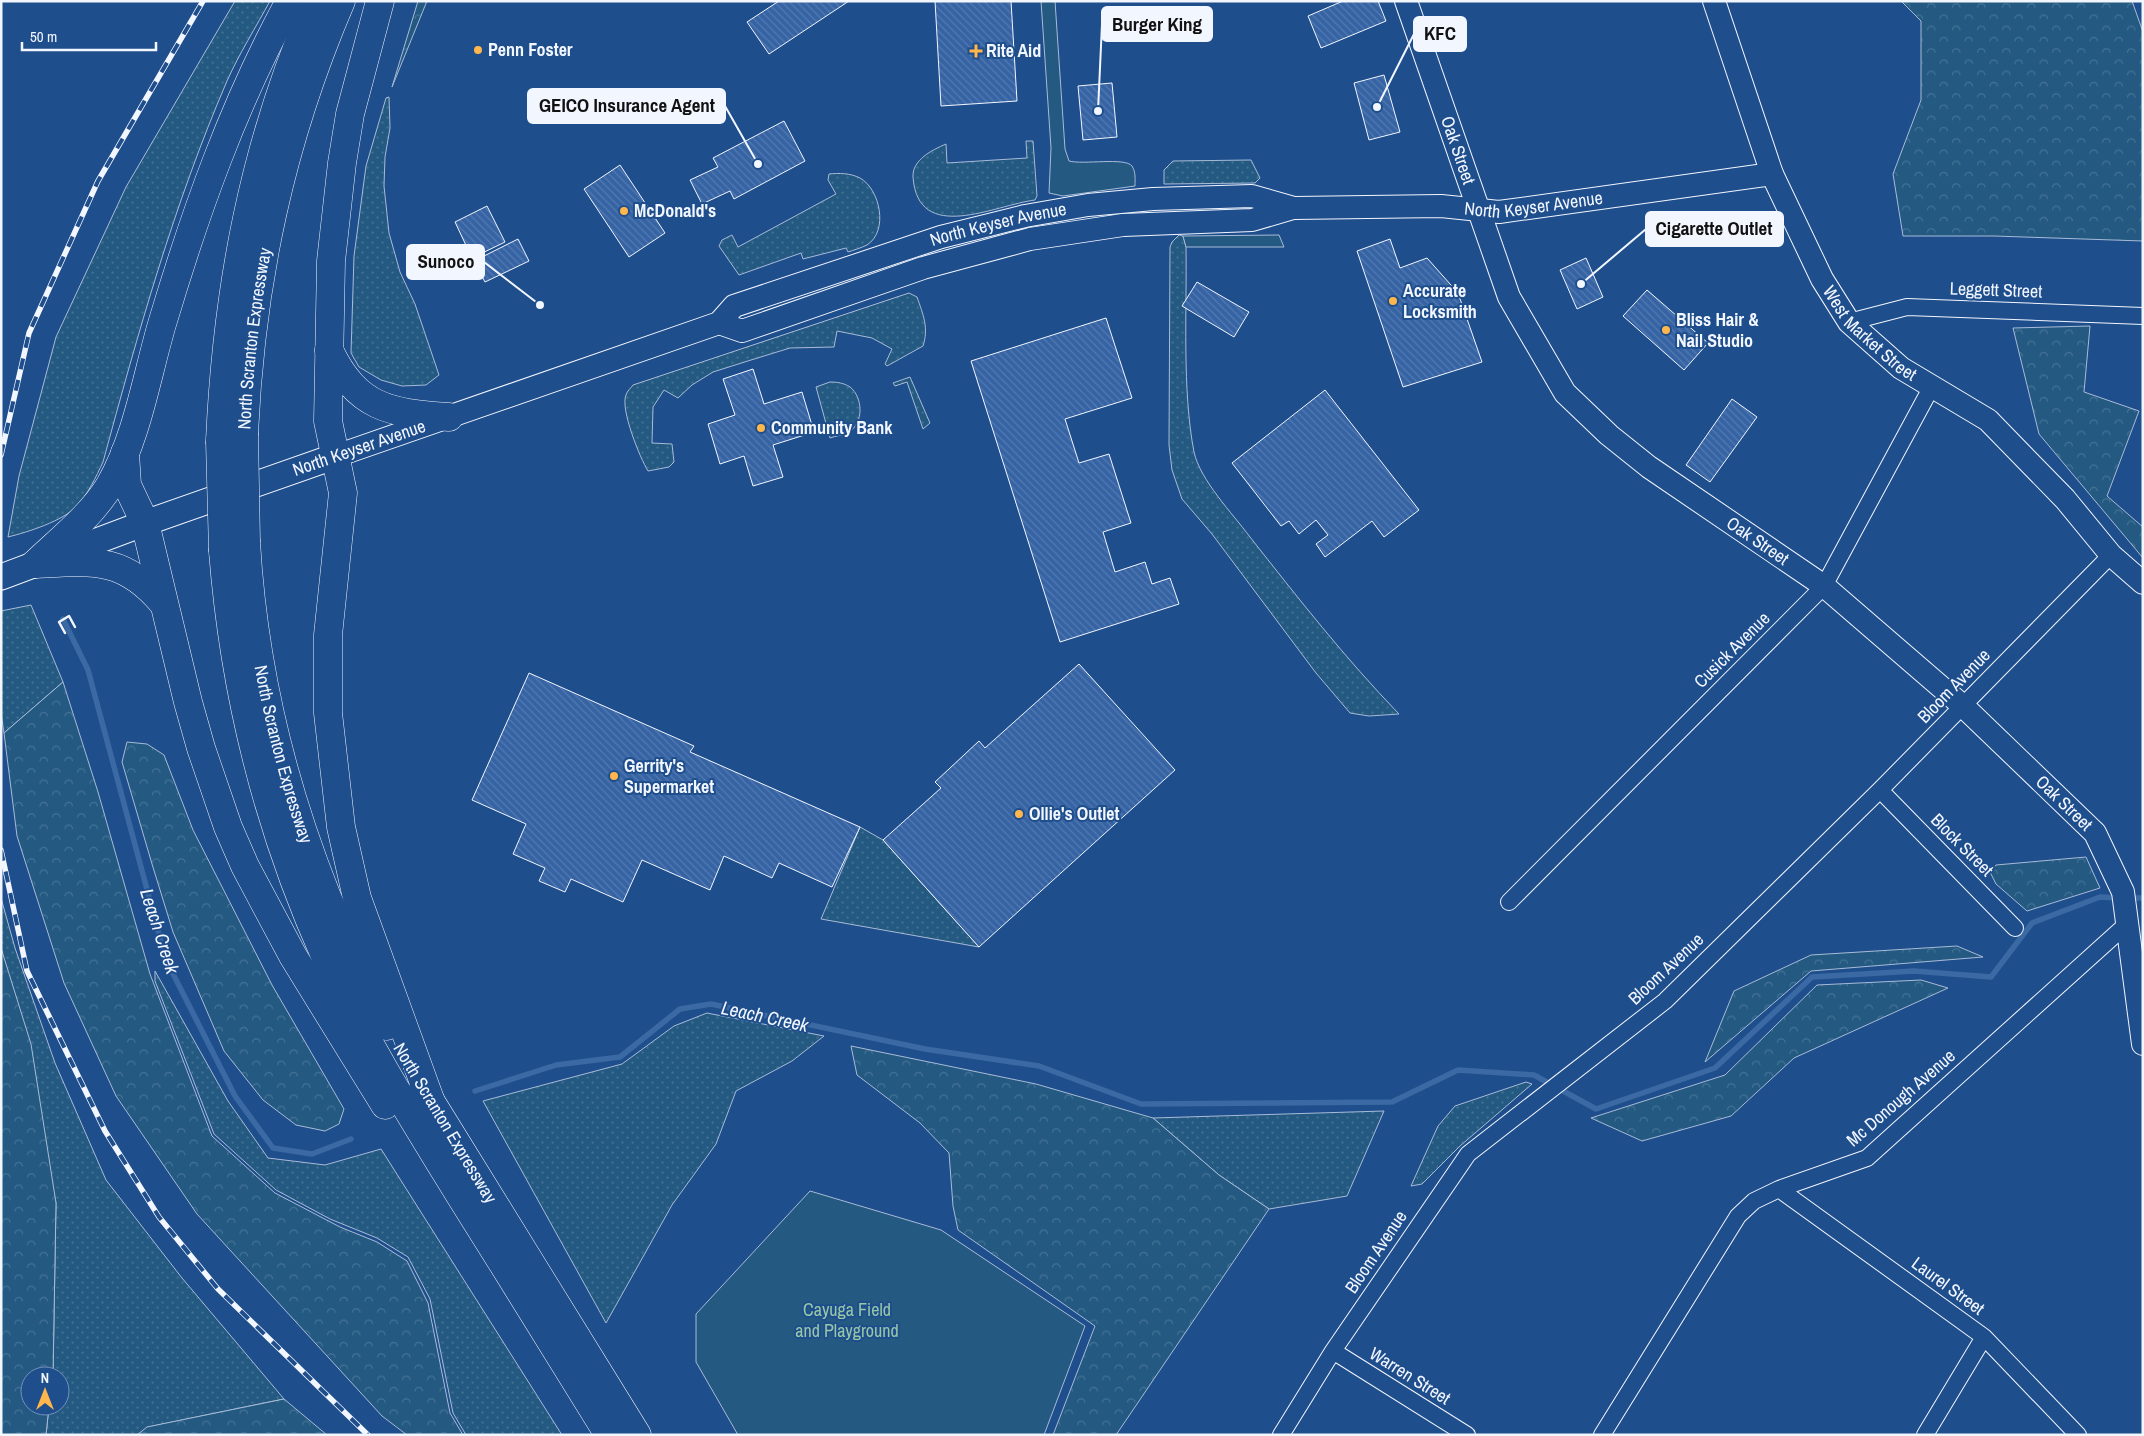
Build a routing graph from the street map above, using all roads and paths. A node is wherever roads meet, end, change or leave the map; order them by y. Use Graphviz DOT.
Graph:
graph roads {
  1 [pos="290,1"];
  2 [pos="316,1"];
  3 [pos="341,1"];
  4 [pos="380,1"];
  5 [pos="1406,1"];
  6 [pos="1714,1"];
  7 [pos="1772,174"];
  8 [pos="1478,210"];
  9 [pos="2143,316"];
  10 [pos="1849,322"];
  11 [pos="329,349"];
  12 [pos="1931,388"];
  13 [pos="449,417"];
  14 [pos="232,437"];
  15 [pos="125,454"];
  16 [pos="336,456"];
  17 [pos="145,523"];
  18 [pos="235,546"];
  19 [pos="2112,555"];
  20 [pos="35,564"];
  21 [pos="1,577"];
  22 [pos="2143,583"];
  23 [pos="1824,586"];
  24 [pos="164,604"];
  25 [pos="1962,706"];
  26 [pos="1880,790"];
  27 [pos="1509,902"];
  28 [pos="2127,924"];
  29 [pos="2016,928"];
  30 [pos="2142,1040"];
  31 [pos="432,1105"];
  32 [pos="1779,1189"];
  33 [pos="527,1303"];
  34 [pos="1984,1337"];
  35 [pos="1333,1351"];
  36 [pos="609,1435"];
  37 [pos="637,1435"];
  38 [pos="1281,1435"];
  39 [pos="1467,1435"];
  40 [pos="1602,1435"];
  41 [pos="1925,1435"];
  42 [pos="2078,1435"];
  1 -- 15 [label="highway"];
  2 -- 14 [label="highway, North Scranton Expressway"];
  3 -- 14 [label="highway, North Scranton Expressway"];
  4 -- 11 [label="highway"];
  5 -- 8 [label="main road, Oak Street"];
  6 -- 7 [label="main road, West Market Street"];
  7 -- 8 [label="main road, North Keyser Avenue"];
  7 -- 10 [label="main road, West Market Street"];
  8 -- 13 [label="main road, North Keyser Avenue"];
  8 -- 23 [label="main road, Oak Street"];
  9 -- 10 [label="street, Leggett Street"];
  10 -- 12 [label="main road, West Market Street"];
  11 -- 13 [label="highway"];
  11 -- 16 [label="highway"];
  12 -- 19 [label="main road, West Market Street"];
  12 -- 23 [label="street, Cusick Avenue"];
  13 -- 16 [label="main road, North Keyser Avenue"];
  14 -- 18 [label="highway, North Scranton Expressway, bridge"];
  15 -- 17 [label="highway"];
  15 -- 20 [label="highway"];
  16 -- 17 [label="main road, North Keyser Avenue"];
  16 -- 31 [label="highway"];
  17 -- 20 [label="main road, North Keyser Avenue"];
  17 -- 24 [label="highway"];
  18 -- 31 [label="highway, North Scranton Expressway"];
  18 -- 33 [label="highway, North Scranton Expressway"];
  19 -- 22 [label="main road, West Market Street"];
  19 -- 25 [label="street, Bloom Avenue"];
  20 -- 21 [label="main road, North Keyser Avenue"];
  20 -- 24 [label="highway"];
  23 -- 25 [label="main road, Oak Street"];
  23 -- 27 [label="street, Cusick Avenue"];
  24 -- 33 [label="highway"];
  25 -- 26 [label="street, Bloom Avenue"];
  25 -- 28 [label="main road, Oak Street"];
  26 -- 29 [label="street, Block Street"];
  26 -- 35 [label="street, Bloom Avenue"];
  28 -- 30 [label="main road, Oak Street"];
  28 -- 32 [label="street, Mc Donough Avenue"];
  31 -- 37 [label="highway, North Scranton Expressway"];
  32 -- 34 [label="street, Laurel Street"];
  32 -- 40 [label="street, Mc Donough Avenue"];
  33 -- 36 [label="highway, North Scranton Expressway"];
  34 -- 41 [label="street"];
  34 -- 42 [label="street, Laurel Street"];
  35 -- 38 [label="street, Bloom Avenue"];
  35 -- 39 [label="street, Warren Street"];
}
